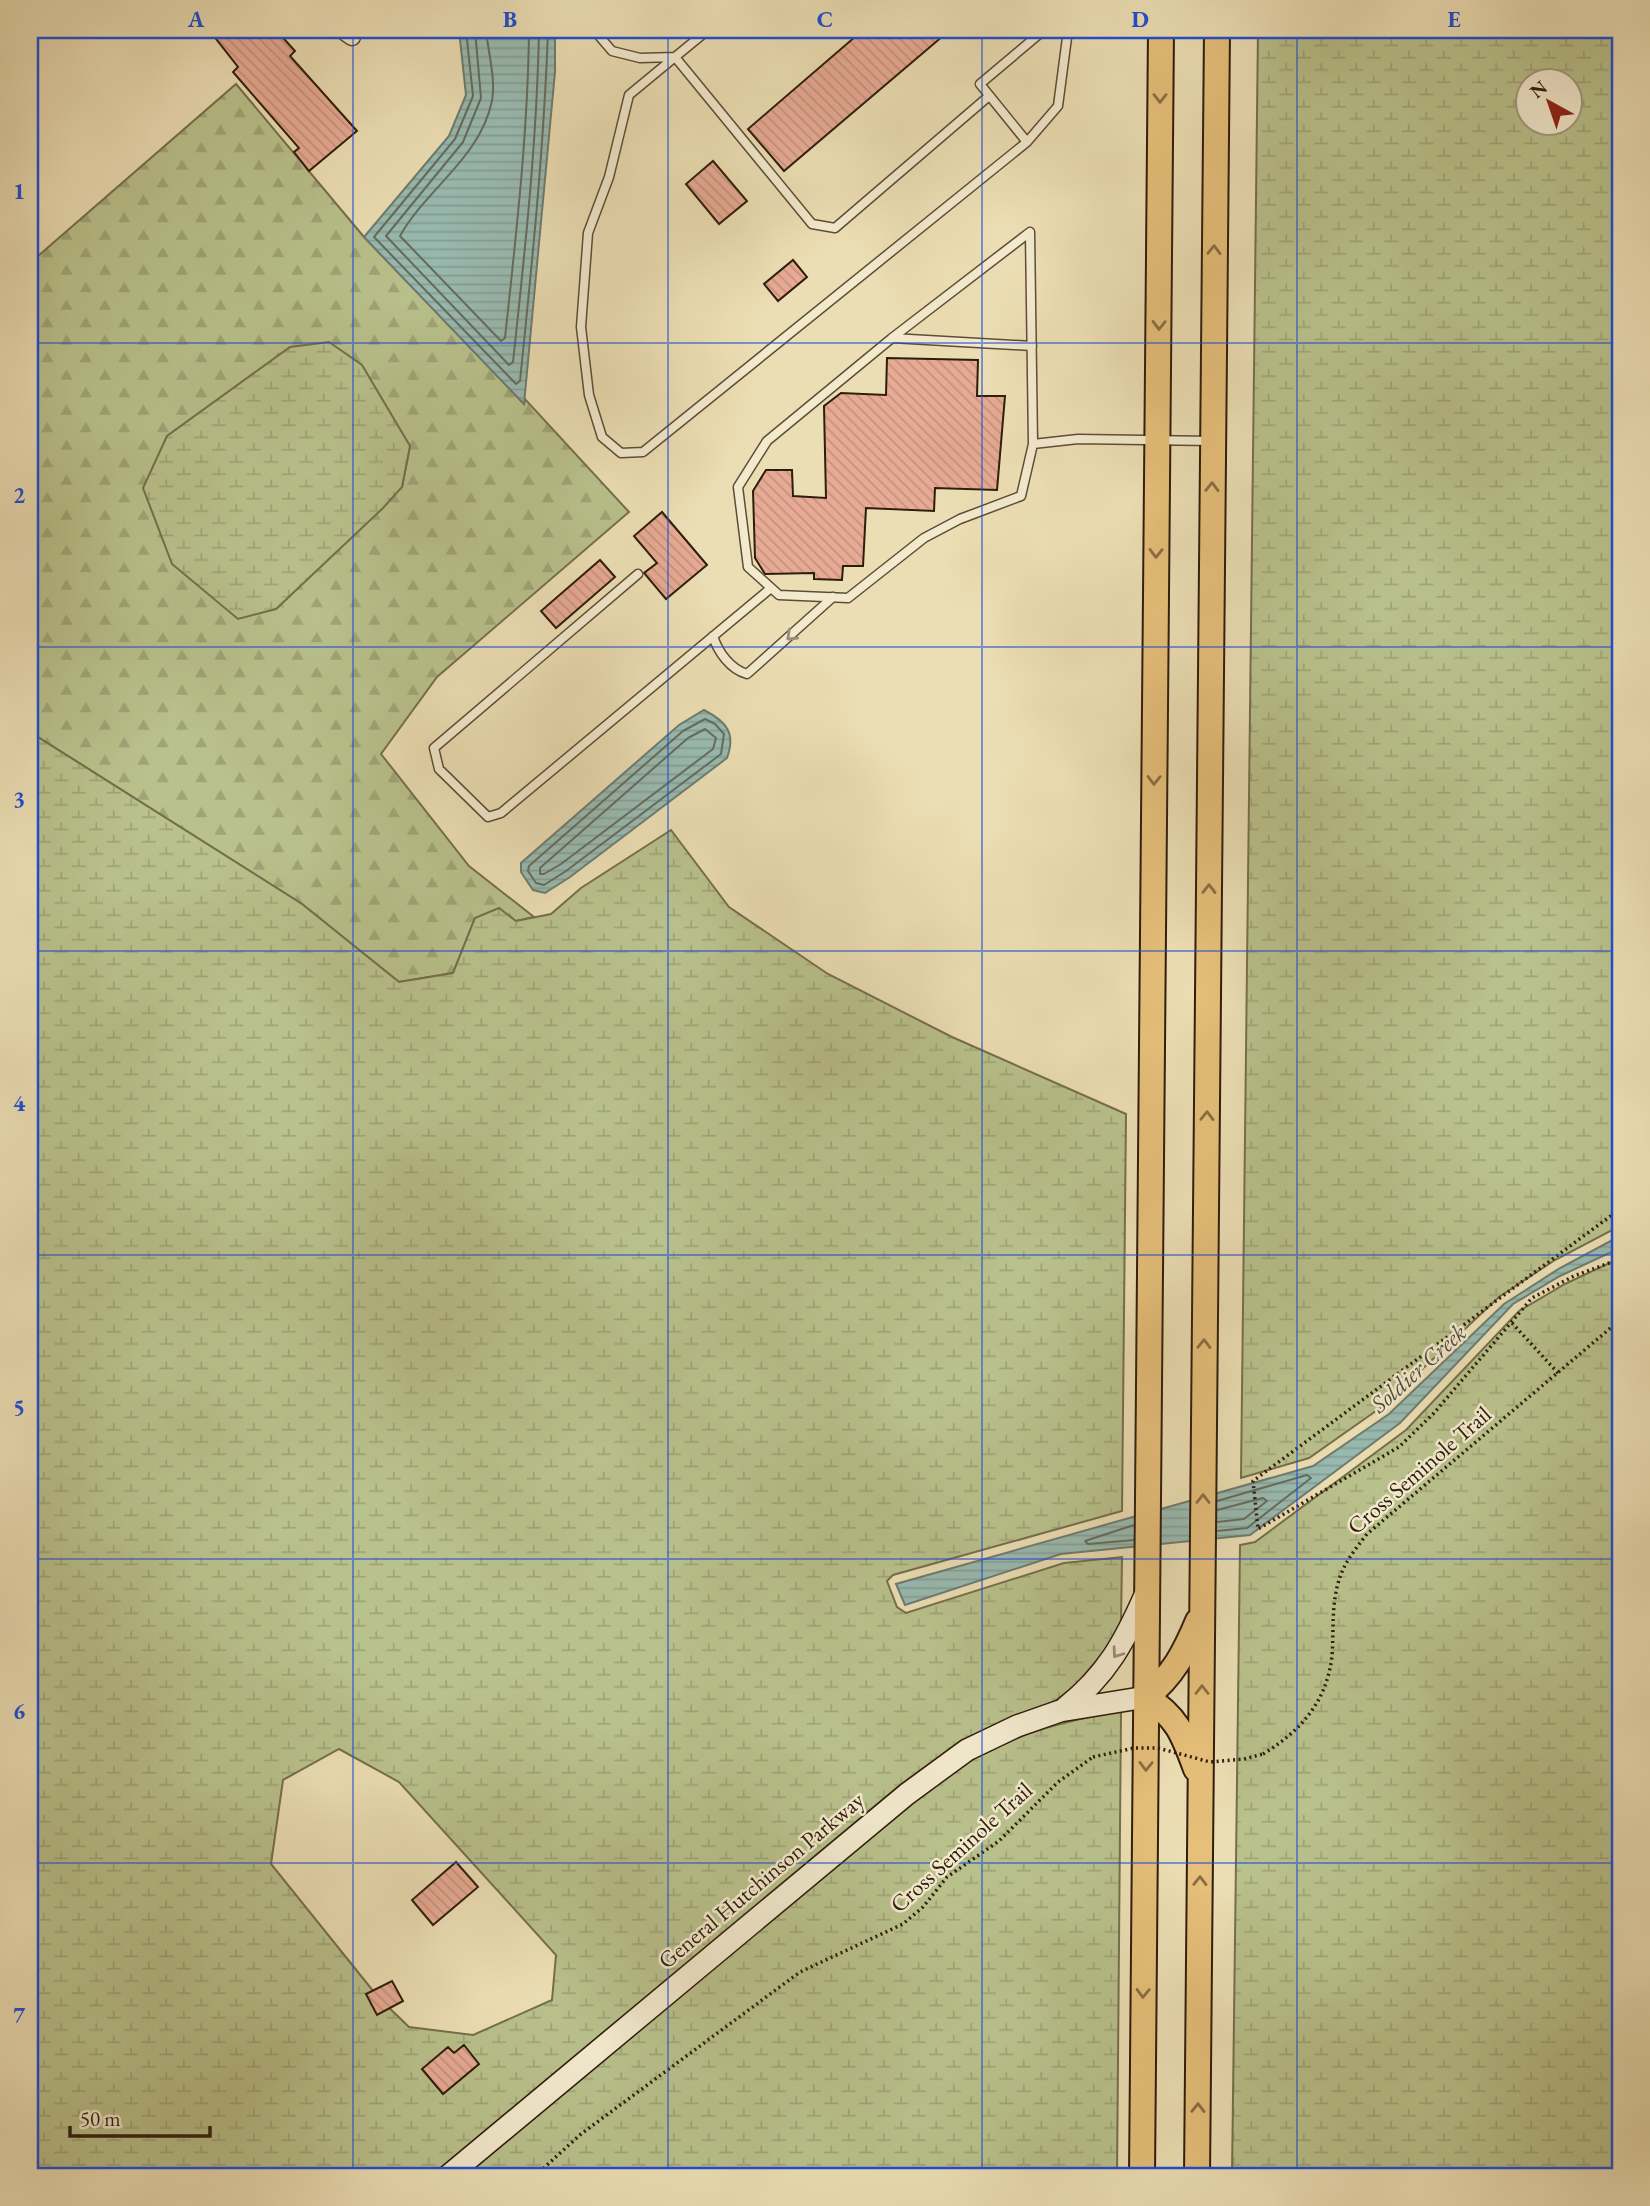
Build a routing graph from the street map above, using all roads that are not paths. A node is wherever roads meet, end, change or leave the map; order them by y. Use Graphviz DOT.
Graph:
graph roads {
  1 [pos="594,30"];
  2 [pos="708,30"];
  3 [pos="1044,30"];
  4 [pos="1068,30"];
  5 [pos="1161,30"];
  6 [pos="1216,30"];
  7 [pos="675,57"];
  8 [pos="989,96"];
  9 [pos="1027,142"];
  10 [pos="892,338"];
  11 [pos="1032,346"];
  12 [pos="1157,440"];
  13 [pos="1213,441"];
  14 [pos="1033,444"];
  15 [pos="638,574"];
  16 [pos="771,588"];
  17 [pos="832,597"];
  18 [pos="713,636"];
  19 [pos="1147,1592"];
  20 [pos="1202,1610"];
  21 [pos="1146,1697"];
  22 [pos="1060,1711"];
  23 [pos="1201,1782"];
  24 [pos="448,2176"];
  25 [pos="1142,2176"];
  26 [pos="1198,2176"];
  1 -- 7 [label="lane"];
  2 -- 7 [label="lane"];
  3 -- 8 [label="lane"];
  4 -- 9 [label="lane"];
  5 -- 12 [label="main road, one-way"];
  13 -- 6 [label="main road, one-way"];
  7 -- 8 [label="lane"];
  7 -- 9 [label="lane"];
  8 -- 9 [label="lane"];
  10 -- 11 [label="lane"];
  10 -- 11 [label="lane"];
  10 -- 16 [label="lane"];
  11 -- 14 [label="lane"];
  12 -- 13 [label="lane"];
  12 -- 14 [label="lane"];
  12 -- 19 [label="main road, one-way"];
  20 -- 13 [label="main road, one-way"];
  14 -- 17 [label="lane"];
  15 -- 18 [label="lane"];
  16 -- 17 [label="lane"];
  16 -- 18 [label="lane"];
  17 -- 18 [label="lane, one-way"];
  19 -- 21 [label="main road"];
  19 -- 22 [label="street, one-way"];
  20 -- 21 [label="main road"];
  23 -- 20 [label="main road, one-way"];
  21 -- 22 [label="street, General Hutchinson Parkway"];
  21 -- 23 [label="main road"];
  21 -- 25 [label="main road, one-way"];
  22 -- 24 [label="street, General Hutchinson Parkway"];
  26 -- 23 [label="main road, one-way"];
}
